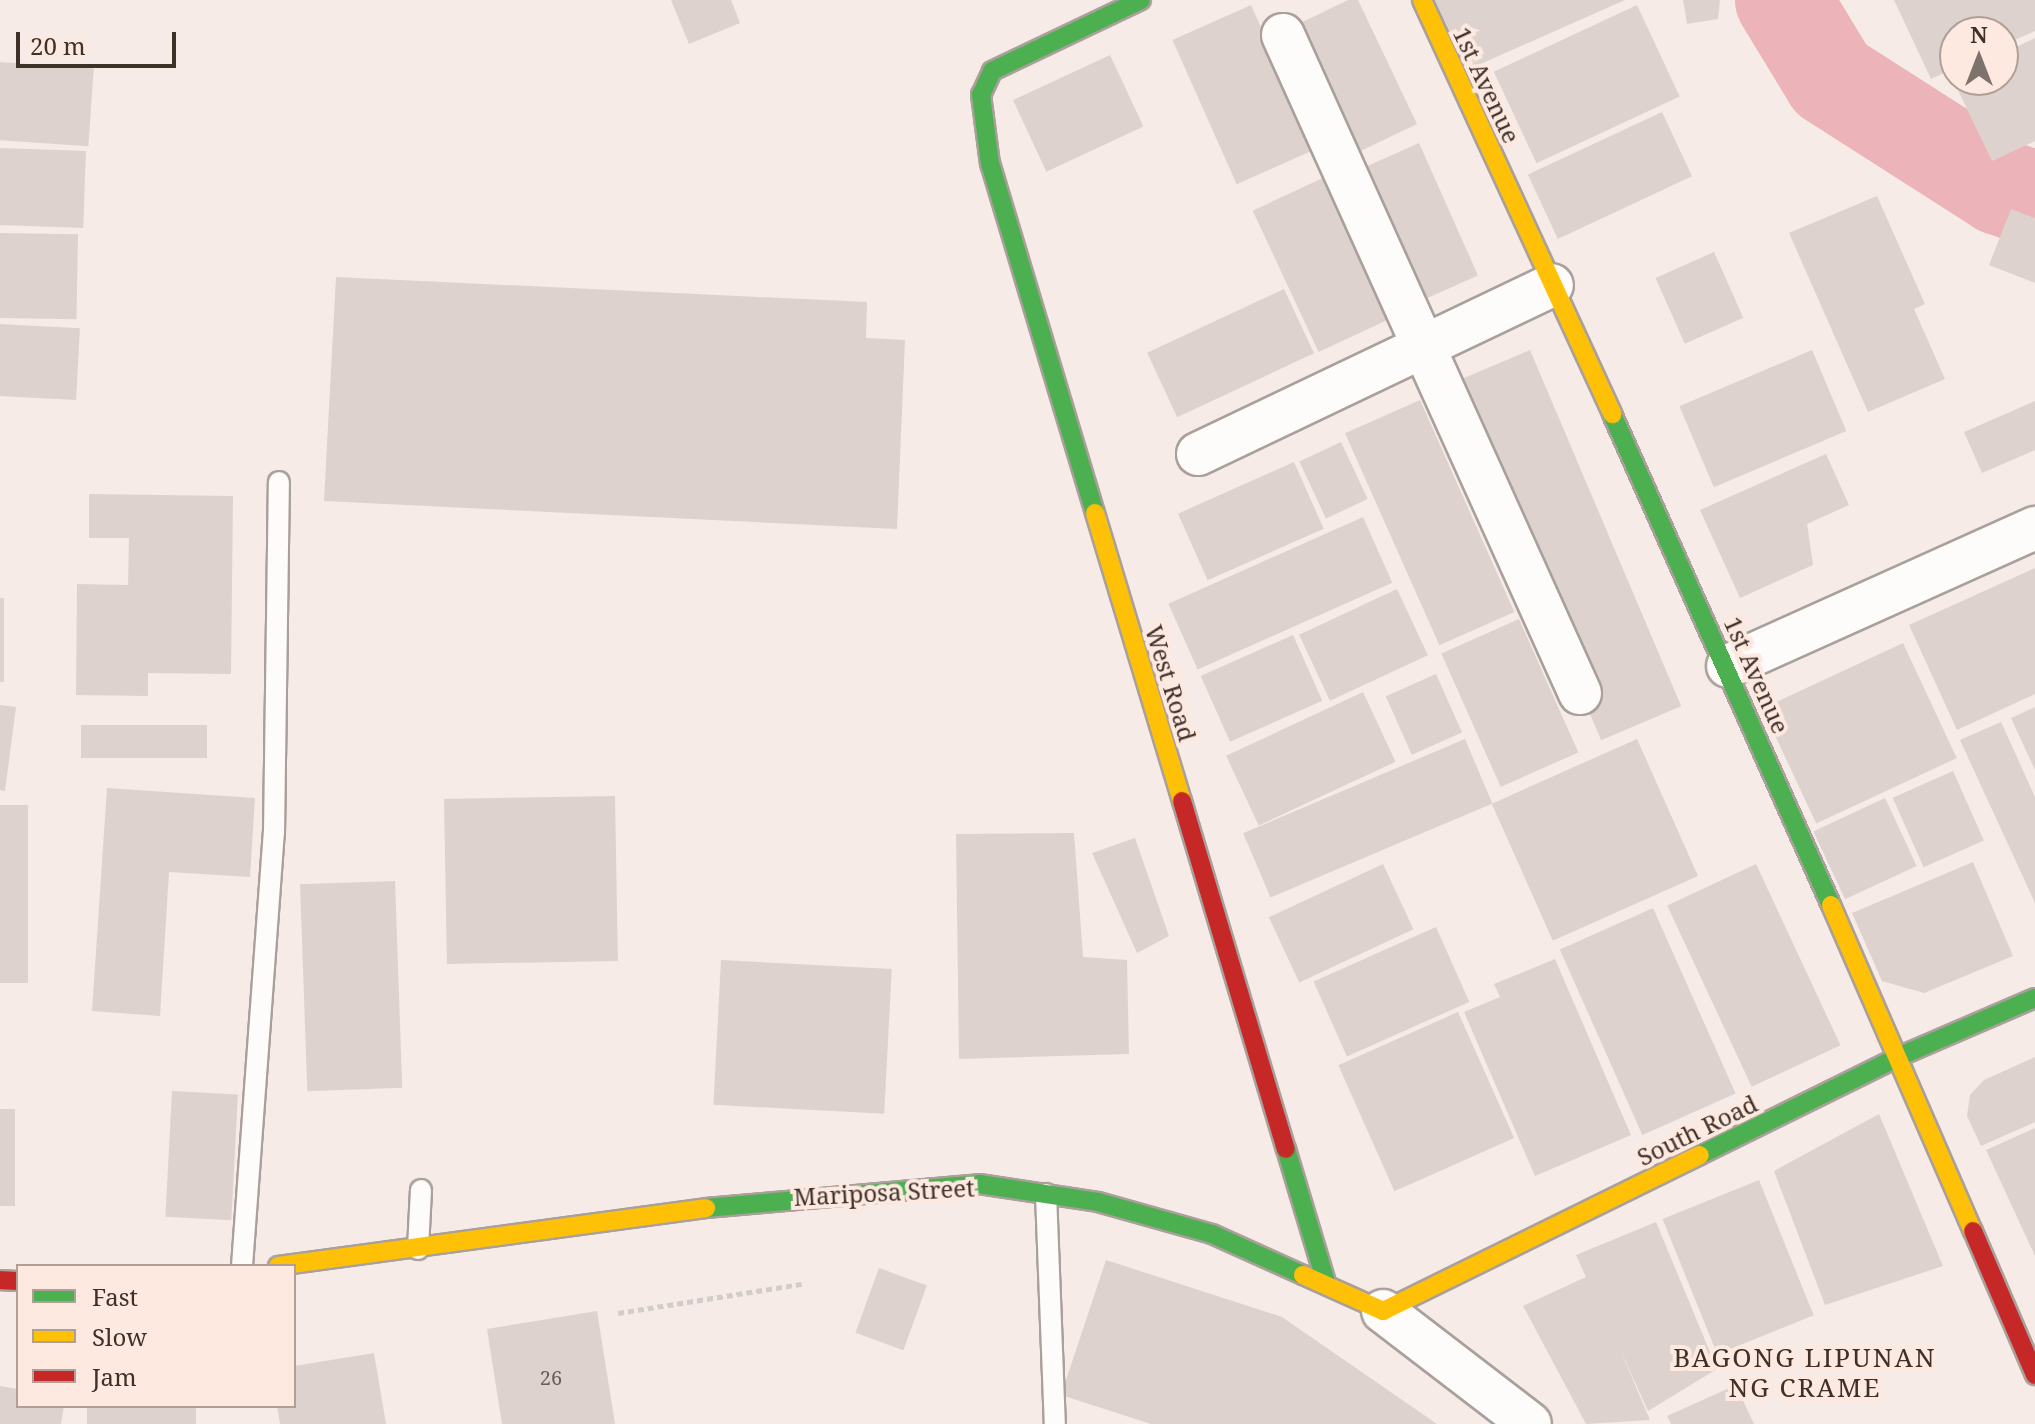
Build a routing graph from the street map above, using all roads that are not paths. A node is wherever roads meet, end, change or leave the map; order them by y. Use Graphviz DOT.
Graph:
graph roads {
  1 [pos="1141,0"];
  2 [pos="1422,0"];
  3 [pos="1283,35"];
  4 [pos="1552,285"];
  5 [pos="1423,349"];
  6 [pos="1198,454"];
  7 [pos="279,482"];
  8 [pos="2035,528"];
  9 [pos="1728,666"];
  10 [pos="1580,693"];
  11 [pos="2035,998"];
  12 [pos="1898,1057"];
  13 [pos="421,1190"];
  14 [pos="1046,1194"];
  15 [pos="418,1249"];
  16 [pos="242,1264"];
  17 [pos="294,1264"];
  18 [pos="1326,1282"];
  19 [pos="1383,1311"];
  20 [pos="2035,1375"];
  21 [pos="1055,1424"];
  22 [pos="1530,1424"];
  1 -- 18 [label="street, West Road"];
  2 -- 4 [label="street, 1st Avenue"];
  3 -- 5 [label="street"];
  4 -- 5 [label="street"];
  4 -- 9 [label="street, 1st Avenue"];
  5 -- 6 [label="street"];
  5 -- 10 [label="street"];
  7 -- 16 [label="lane"];
  8 -- 9 [label="street"];
  9 -- 12 [label="street, 1st Avenue"];
  11 -- 12 [label="street, South Road"];
  12 -- 19 [label="street, South Road"];
  12 -- 20 [label="street, 1st Avenue"];
  13 -- 15 [label="lane"];
  14 -- 15 [label="street, Mariposa Street"];
  14 -- 18 [label="street, Mariposa Street"];
  14 -- 21 [label="lane"];
  15 -- 17 [label="street, Mariposa Street"];
  18 -- 19 [label="street, Mariposa Street"];
  19 -- 22 [label="street, Mariposa Street"];
}
